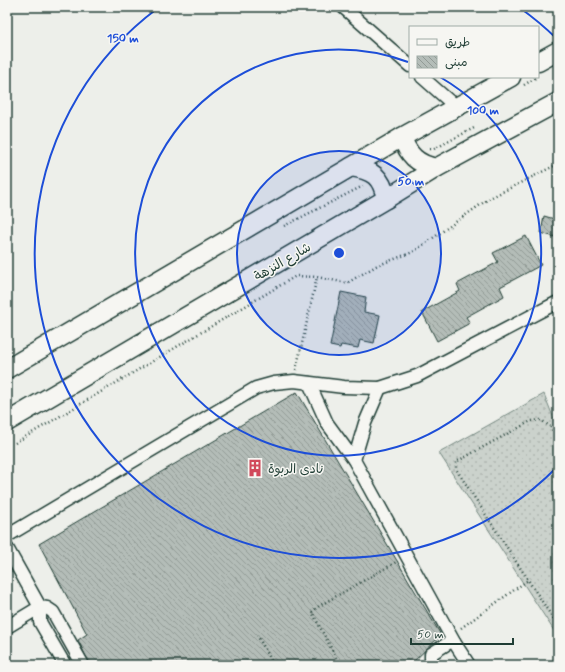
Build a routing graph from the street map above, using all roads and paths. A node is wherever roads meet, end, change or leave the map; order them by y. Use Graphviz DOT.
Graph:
graph roads {
  1 [pos="343,7"];
  2 [pos="558,51"];
  3 [pos="539,61"];
  4 [pos="409,65"];
  5 [pos="423,78"];
  6 [pos="509,78"];
  7 [pos="558,102"];
  8 [pos="456,107"];
  9 [pos="475,128"];
  10 [pos="402,137"];
  11 [pos="425,146"];
  12 [pos="558,164"];
  13 [pos="351,167"];
  14 [pos="436,168"];
  15 [pos="386,199"];
  16 [pos="317,277"];
  17 [pos="558,302"];
  18 [pos="7,369"];
  19 [pos="294,381"];
  20 [pos="308,383"];
  21 [pos="380,388"];
  22 [pos="7,422"];
  23 [pos="558,441"];
  24 [pos="15,443"];
  25 [pos="354,460"];
  26 [pos="7,536"];
  27 [pos="7,548"];
  28 [pos="407,556"];
  29 [pos="528,580"];
  30 [pos="40,607"];
  31 [pos="558,626"];
  32 [pos="7,627"];
  33 [pos="257,635"];
  34 [pos="452,639"];
  35 [pos="64,665"];
  36 [pos="82,665"];
  37 [pos="274,665"];
  38 [pos="340,665"];
  39 [pos="432,665"];
  40 [pos="469,665"];
  1 -- 4 [label="street"];
  2 -- 3 [label="main road"];
  5 -- 8 [label="street"];
  6 -- 8 [label="main road"];
  7 -- 14 [label="main road, شارع النزهة"];
  8 -- 10 [label="main road"];
  9 -- 11 [label="path"];
  10 -- 13 [label="main road"];
  10 -- 14 [label="main road"];
  12 -- 16 [label="path"];
  13 -- 15 [label="main road"];
  13 -- 18 [label="main road"];
  14 -- 15 [label="main road, شارع النزهة"];
  15 -- 22 [label="main road, شارع النزهة"];
  16 -- 19 [label="path"];
  16 -- 24 [label="path"];
  17 -- 21 [label="street"];
  19 -- 20 [label="street"];
  19 -- 26 [label="street"];
  20 -- 21 [label="street"];
  20 -- 25 [label="street"];
  21 -- 25 [label="street"];
  23 -- 29 [label="path"];
  25 -- 28 [label="street"];
  27 -- 30 [label="street"];
  28 -- 34 [label="street"];
  28 -- 38 [label="path"];
  29 -- 31 [label="path"];
  29 -- 34 [label="path"];
  30 -- 32 [label="street"];
  30 -- 35 [label="street"];
  30 -- 36 [label="street"];
  33 -- 37 [label="path"];
  34 -- 39 [label="street"];
  34 -- 40 [label="street"];
}
